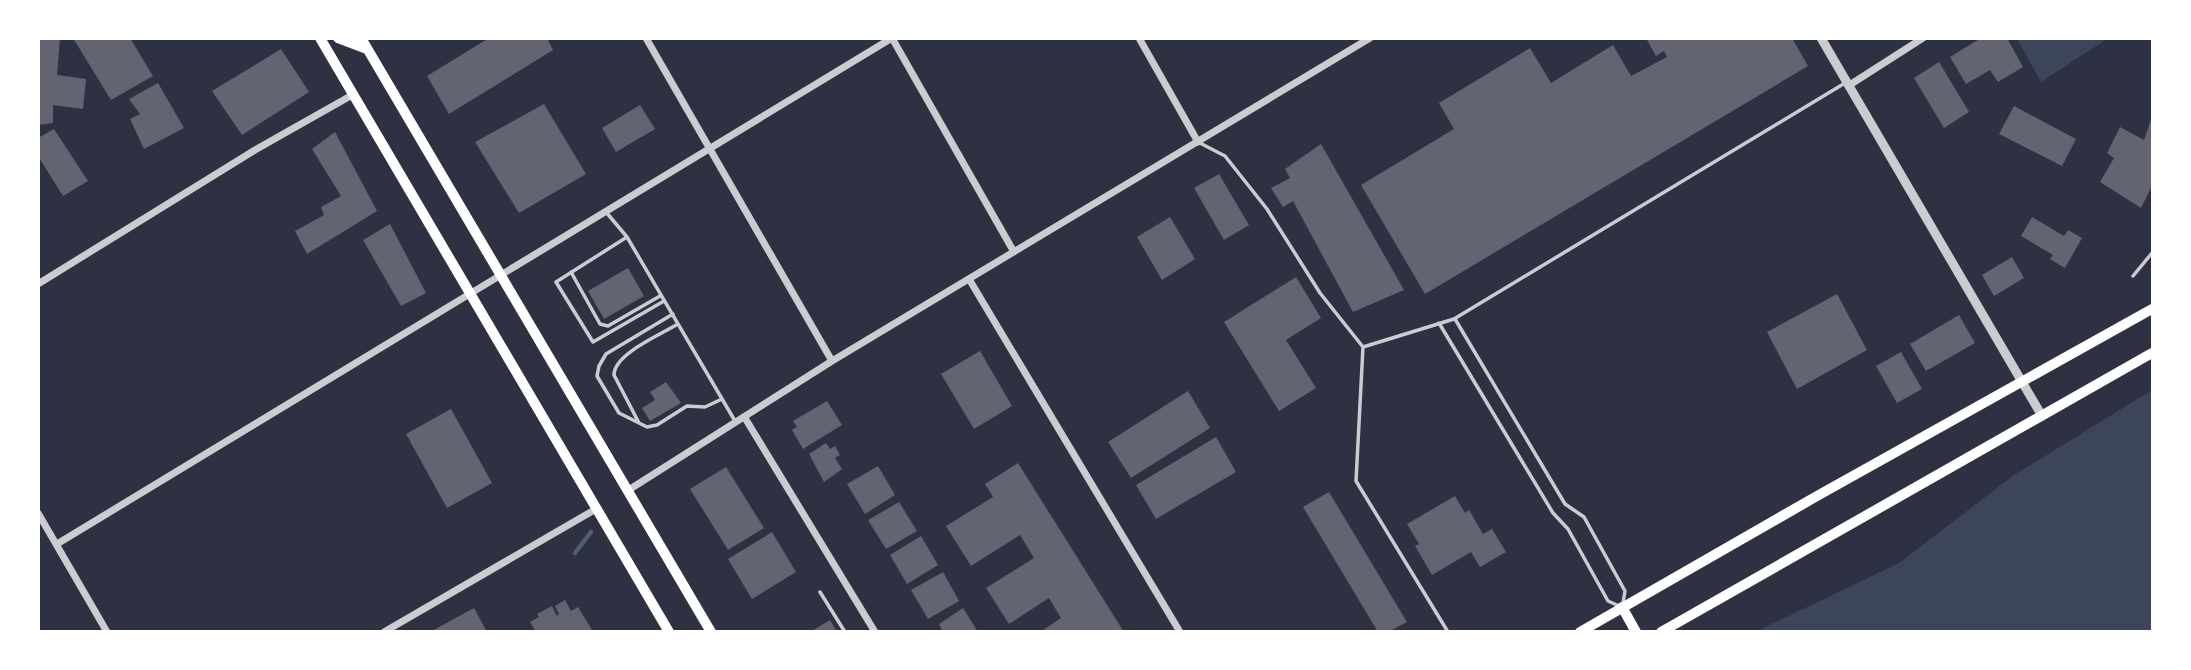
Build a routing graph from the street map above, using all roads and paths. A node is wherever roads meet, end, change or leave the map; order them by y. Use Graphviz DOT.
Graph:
graph roads {
  1 [pos="320,38"];
  2 [pos="338,38"];
  3 [pos="646,38"];
  4 [pos="892,38"];
  5 [pos="1139,38"];
  6 [pos="1370,38"];
  7 [pos="1821,38"];
  8 [pos="1923,38"];
  9 [pos="364,44"];
  10 [pos="1847,84"];
  11 [pos="354,94"];
  12 [pos="1198,142"];
  13 [pos="710,148"];
  14 [pos="606,212"];
  15 [pos="627,237"];
  16 [pos="1014,251"];
  17 [pos="2152,253"];
  18 [pos="571,272"];
  19 [pos="501,275"];
  20 [pos="2133,276"];
  21 [pos="969,279"];
  22 [pos="38,284"];
  23 [pos="471,293"];
  24 [pos="661,295"];
  25 [pos="664,301"];
  26 [pos="2152,309"];
  27 [pos="673,314"];
  28 [pos="1454,318"];
  29 [pos="1439,323"];
  30 [pos="678,324"];
  31 [pos="1363,347"];
  32 [pos="2152,353"];
  33 [pos="832,361"];
  34 [pos="2022,382"];
  35 [pos="722,399"];
  36 [pos="2042,416"];
  37 [pos="745,418"];
  38 [pos="736,423"];
  39 [pos="640,425"];
  40 [pos="627,491"];
  41 [pos="596,509"];
  42 [pos="38,513"];
  43 [pos="57,544"];
  44 [pos="820,592"];
  45 [pos="1622,607"];
  46 [pos="107,632"];
  47 [pos="384,632"];
  48 [pos="669,632"];
  49 [pos="711,632"];
  50 [pos="845,632"];
  51 [pos="875,632"];
  52 [pos="1180,632"];
  53 [pos="1448,632"];
  54 [pos="1580,632"];
  55 [pos="1636,632"];
  56 [pos="1661,632"];
  1 -- 11 [label="main road"];
  2 -- 9 [label="main road"];
  3 -- 13 [label="street"];
  4 -- 13 [label="street"];
  4 -- 16 [label="street"];
  5 -- 12 [label="street"];
  6 -- 12 [label="street"];
  7 -- 10 [label="street"];
  8 -- 10 [label="street"];
  9 -- 19 [label="main road"];
  10 -- 28 [label="lane"];
  10 -- 34 [label="street"];
  11 -- 22 [label="street"];
  11 -- 23 [label="main road"];
  12 -- 16 [label="street"];
  12 -- 31 [label="lane"];
  13 -- 14 [label="street"];
  13 -- 33 [label="street"];
  14 -- 15 [label="lane"];
  14 -- 19 [label="street"];
  15 -- 18 [label="lane"];
  15 -- 24 [label="lane"];
  16 -- 21 [label="street"];
  17 -- 20 [label="lane"];
  18 -- 24 [label="lane"];
  18 -- 25 [label="lane"];
  19 -- 23 [label="street"];
  19 -- 40 [label="main road"];
  21 -- 33 [label="street"];
  21 -- 52 [label="street"];
  23 -- 41 [label="main road"];
  23 -- 43 [label="street"];
  24 -- 25 [label="lane"];
  25 -- 27 [label="lane"];
  26 -- 34 [label="main road"];
  27 -- 30 [label="lane"];
  27 -- 39 [label="lane"];
  28 -- 29 [label="lane"];
  28 -- 45 [label="lane"];
  29 -- 31 [label="lane"];
  29 -- 45 [label="lane"];
  30 -- 35 [label="lane"];
  30 -- 39 [label="lane"];
  31 -- 53 [label="lane"];
  32 -- 36 [label="main road"];
  33 -- 37 [label="street"];
  34 -- 36 [label="street"];
  34 -- 45 [label="main road"];
  35 -- 38 [label="lane"];
  35 -- 39 [label="lane"];
  36 -- 56 [label="main road"];
  37 -- 38 [label="street"];
  37 -- 51 [label="street"];
  38 -- 40 [label="street"];
  40 -- 49 [label="main road"];
  41 -- 47 [label="street"];
  41 -- 48 [label="main road"];
  42 -- 43 [label="street"];
  43 -- 46 [label="street"];
  44 -- 50 [label="lane"];
  45 -- 54 [label="main road"];
  45 -- 55 [label="main road"];
}
